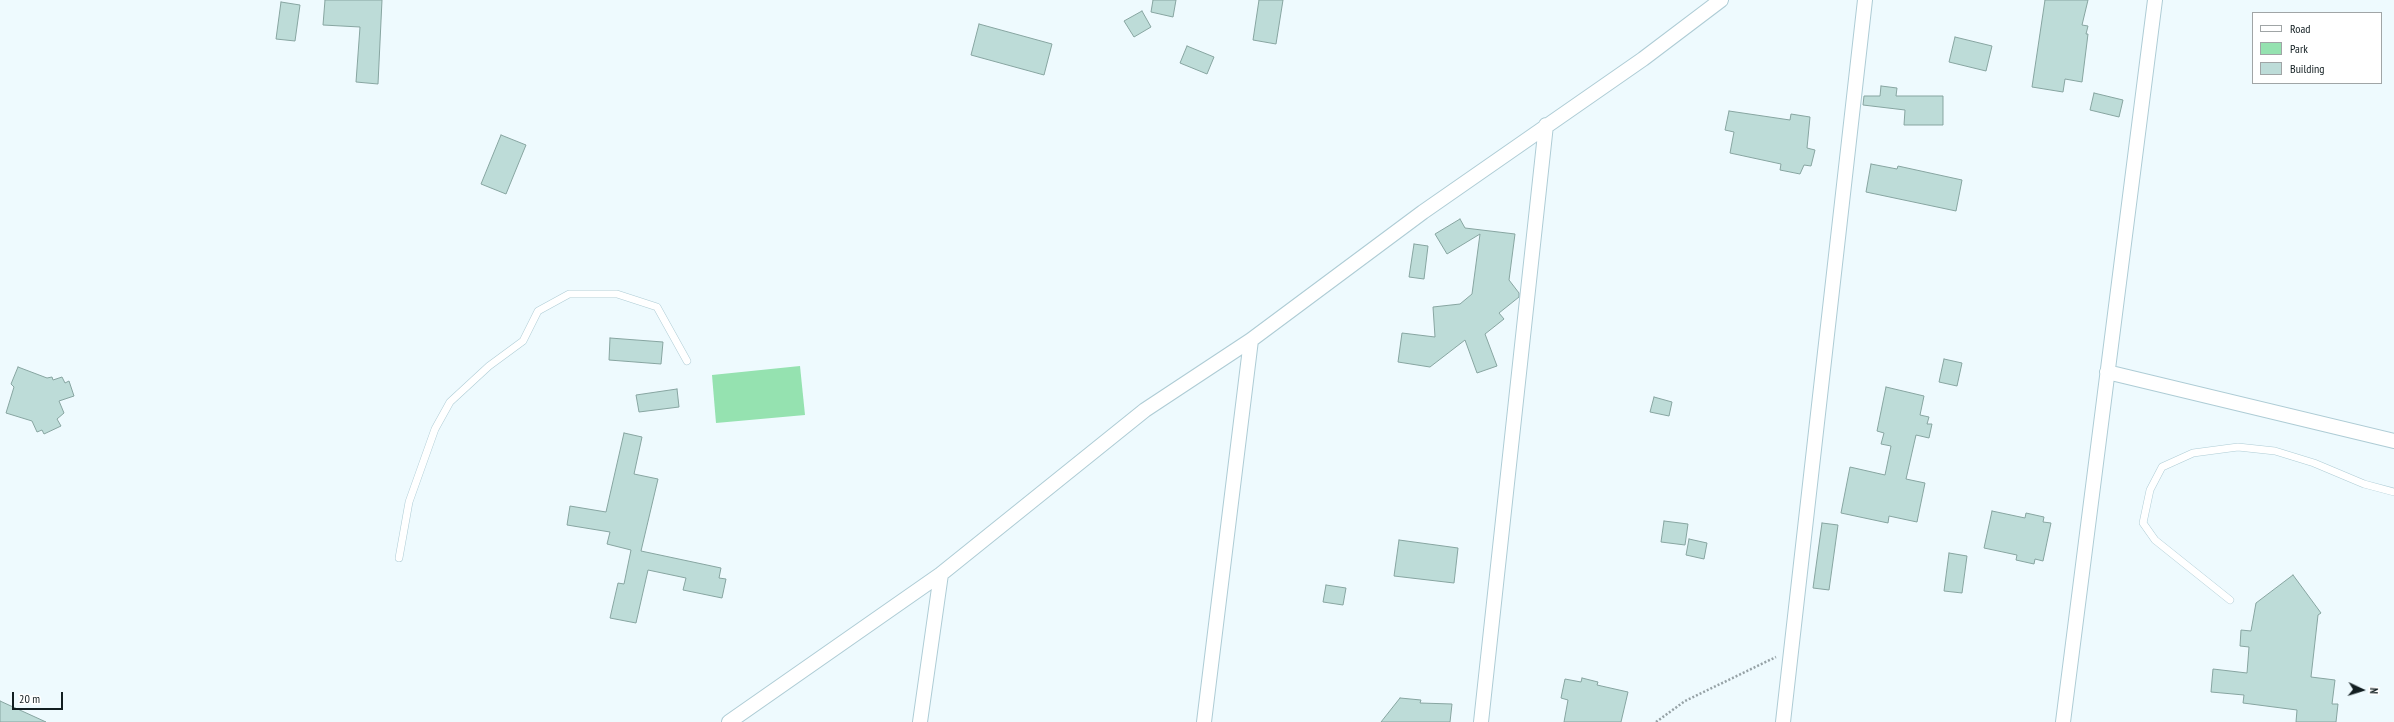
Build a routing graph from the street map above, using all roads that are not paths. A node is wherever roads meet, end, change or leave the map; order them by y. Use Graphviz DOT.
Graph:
graph roads {
  1 [pos="1721,0"];
  2 [pos="1865,0"];
  3 [pos="2155,0"];
  4 [pos="1546,125"];
  5 [pos="1251,340"];
  6 [pos="687,361"];
  7 [pos="2107,372"];
  8 [pos="2394,441"];
  9 [pos="2394,492"];
  10 [pos="399,558"];
  11 [pos="941,574"];
  12 [pos="2230,600"];
  13 [pos="729,722"];
  14 [pos="920,722"];
  15 [pos="1204,722"];
  16 [pos="1481,722"];
  17 [pos="1783,722"];
  18 [pos="2063,722"];
  1 -- 4 [label="street"];
  2 -- 17 [label="street"];
  3 -- 7 [label="street"];
  4 -- 5 [label="street"];
  4 -- 16 [label="street"];
  5 -- 11 [label="street"];
  5 -- 15 [label="street"];
  6 -- 10 [label="lane"];
  7 -- 8 [label="street"];
  7 -- 18 [label="street"];
  9 -- 12 [label="lane"];
  11 -- 13 [label="street"];
  11 -- 14 [label="street"];
}
